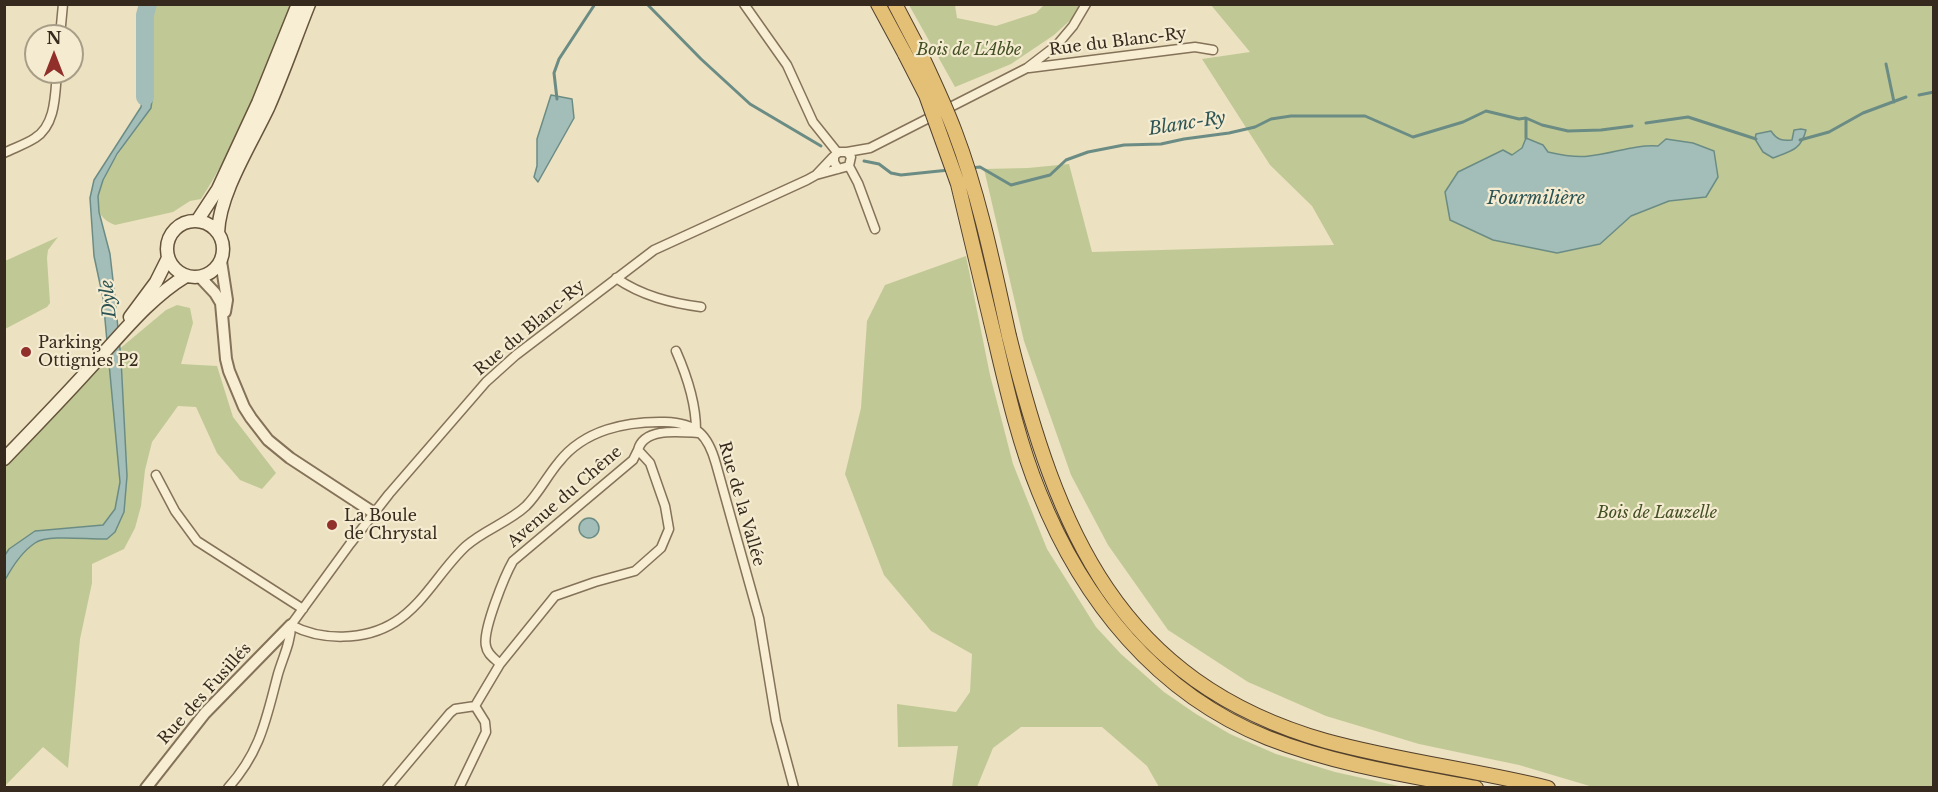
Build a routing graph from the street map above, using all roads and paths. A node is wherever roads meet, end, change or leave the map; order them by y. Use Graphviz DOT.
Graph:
graph roads {
  1 [pos="63,4"];
  2 [pos="298,4"];
  3 [pos="309,4"];
  4 [pos="744,4"];
  5 [pos="878,4"];
  6 [pos="895,4"];
  7 [pos="1086,4"];
  8 [pos="61,24"];
  9 [pos="1213,50"];
  10 [pos="912,51"];
  11 [pos="1027,68"];
  12 [pos="56,84"];
  13 [pos="870,148"];
  14 [pos="847,152"];
  15 [pos="4,153"];
  16 [pos="835,155"];
  17 [pos="850,164"];
  18 [pos="838,169"];
  19 [pos="816,175"];
  20 [pos="196,221"];
  21 [pos="875,229"];
  22 [pos="218,233"];
  23 [pos="168,258"];
  24 [pos="221,261"];
  25 [pos="186,276"];
  26 [pos="200,277"];
  27 [pos="616,278"];
  28 [pos="701,307"];
  29 [pos="224,321"];
  30 [pos="127,326"];
  31 [pos="676,351"];
  32 [pos="698,432"];
  33 [pos="639,450"];
  34 [pos="4,459"];
  35 [pos="156,474"];
  36 [pos="374,513"];
  37 [pos="303,609"];
  38 [pos="291,625"];
  39 [pos="500,664"];
  40 [pos="475,706"];
  41 [pos="146,788"];
  42 [pos="228,788"];
  43 [pos="387,788"];
  44 [pos="459,788"];
  45 [pos="794,788"];
  46 [pos="1476,788"];
  47 [pos="1548,788"];
  1 -- 8 [label="street"];
  2 -- 20 [label="main road"];
  3 -- 22 [label="main road"];
  4 -- 16 [label="street"];
  5 -- 10 [label="highway"];
  6 -- 10 [label="highway"];
  7 -- 11 [label="street, Rue du Blanc-Ry"];
  9 -- 11 [label="street, Rue du Blanc-Ry"];
  10 -- 46 [label="highway, bridge"];
  10 -- 47 [label="highway, bridge"];
  11 -- 13 [label="street, Rue du Blanc-Ry"];
  12 -- 15 [label="street"];
  13 -- 14 [label="street, Rue du Blanc-Ry"];
  13 -- 17 [label="street, Rue du Blanc-Ry"];
  14 -- 16 [label="street, Rue du Blanc-Ry"];
  14 -- 17 [label="street"];
  16 -- 18 [label="street"];
  16 -- 19 [label="street, Rue du Blanc-Ry"];
  17 -- 18 [label="street, Rue du Blanc-Ry"];
  17 -- 21 [label="street"];
  18 -- 19 [label="street, Rue du Blanc-Ry"];
  19 -- 27 [label="street, Rue du Blanc-Ry"];
  20 -- 22 [label="main road"];
  20 -- 23 [label="main road"];
  22 -- 24 [label="main road"];
  23 -- 25 [label="main road"];
  23 -- 30 [label="main road"];
  24 -- 26 [label="main road"];
  24 -- 29 [label="street"];
  25 -- 26 [label="main road"];
  25 -- 30 [label="main road"];
  26 -- 29 [label="street"];
  27 -- 28 [label="street"];
  27 -- 36 [label="street, Rue du Blanc-Ry"];
  29 -- 36 [label="street"];
  30 -- 34 [label="main road"];
  31 -- 32 [label="street"];
  32 -- 33 [label="street, Avenue du Chêne"];
  32 -- 38 [label="street, Rue de la Vallée"];
  32 -- 45 [label="street, Rue de la Vallée"];
  33 -- 39 [label="street, Avenue du Chêne"];
  33 -- 39 [label="street, Avenue du Chêne"];
  35 -- 37 [label="street"];
  36 -- 37 [label="street, Rue du Blanc-Ry"];
  37 -- 38 [label="street, Rue du Blanc-Ry"];
  38 -- 41 [label="street, Rue des Fusillés"];
  38 -- 42 [label="street, Rue du Blanc-Ry"];
  39 -- 40 [label="street, Avenue du Chêne"];
  40 -- 43 [label="street"];
  40 -- 44 [label="street"];
}
